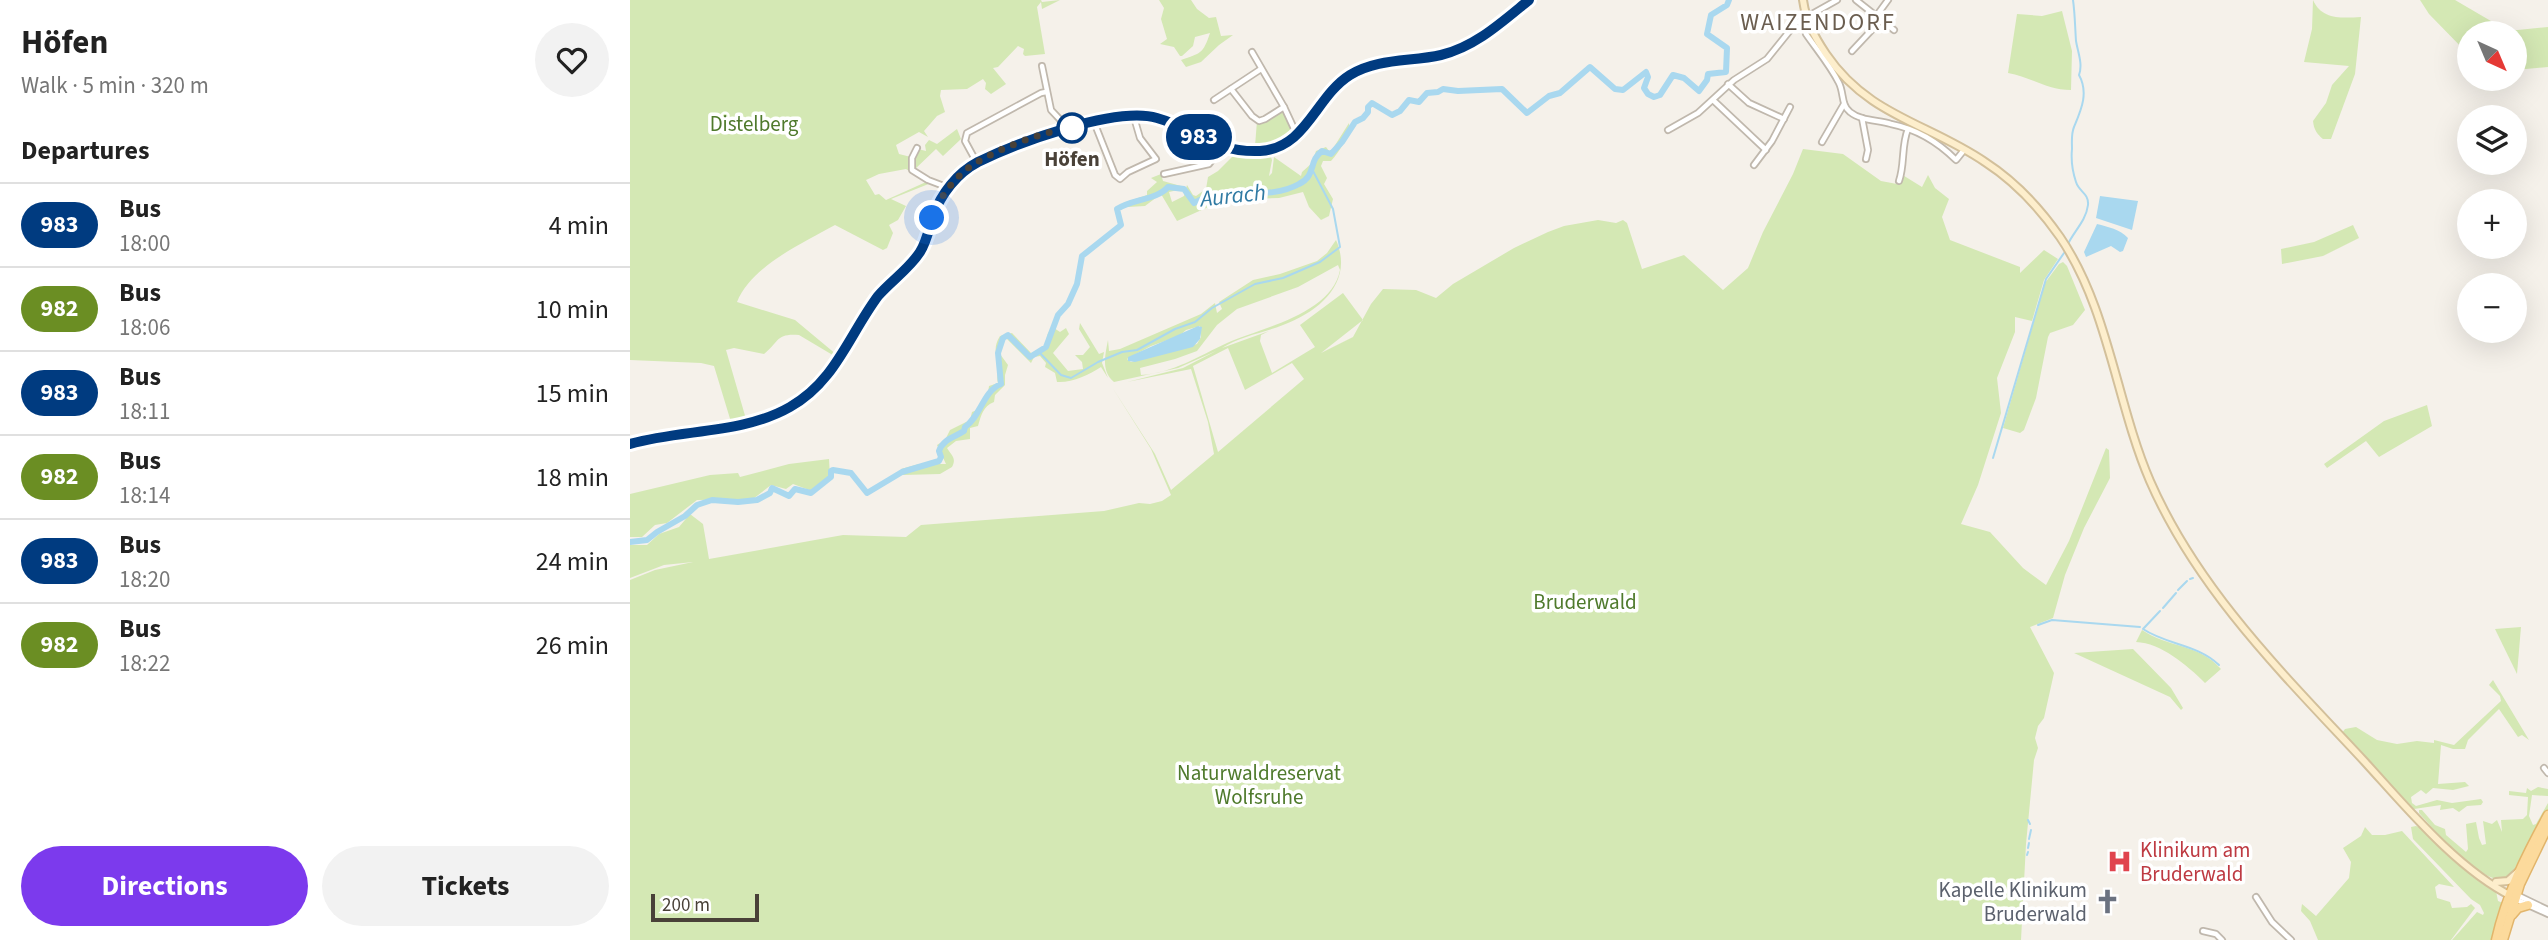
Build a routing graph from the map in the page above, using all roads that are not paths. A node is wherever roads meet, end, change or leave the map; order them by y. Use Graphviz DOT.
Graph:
graph roads {
  1 [pos="1529,0"];
  2 [pos="1803,0"];
  3 [pos="1837,0"];
  4 [pos="1856,0"];
  5 [pos="1888,0"];
  6 [pos="1879,17"];
  7 [pos="1806,18"];
  8 [pos="1809,26"];
  9 [pos="1894,30"];
  10 [pos="1852,51"];
  11 [pos="1252,52"];
  12 [pos="1042,66"];
  13 [pos="1261,69"];
  14 [pos="1728,85"];
  15 [pos="1231,89"];
  16 [pos="1046,92"];
  17 [pos="1214,100"];
  18 [pos="1713,100"];
  19 [pos="1844,104"];
  20 [pos="1284,107"];
  21 [pos="1790,107"];
  22 [pos="1133,114"];
  23 [pos="1862,118"];
  24 [pos="1784,119"];
  25 [pos="1094,122"];
  26 [pos="1069,128"];
  27 [pos="1908,129"];
  28 [pos="1668,130"];
  29 [pos="1299,134"];
  30 [pos="1822,142"];
  31 [pos="1222,147"];
  32 [pos="917,148"];
  33 [pos="1964,149"];
  34 [pos="1766,150"];
  35 [pos="1866,159"];
  36 [pos="977,163"];
  37 [pos="1754,165"];
  38 [pos="1164,174"];
  39 [pos="1899,181"];
  40 [pos="949,188"];
  41 [pos="630,444"];
  42 [pos="2548,815"];
  43 [pos="2548,826"];
  44 [pos="2468,864"];
  45 [pos="2519,870"];
  46 [pos="2496,882"];
  47 [pos="2512,895"];
  48 [pos="2256,897"];
  49 [pos="2528,905"];
  50 [pos="2548,912"];
  51 [pos="2508,920"];
  52 [pos="2203,931"];
  53 [pos="2222,940"];
  54 [pos="2291,940"];
  55 [pos="2496,940"];
  56 [pos="2503,940"];
  1 -- 29 [label="street"];
  2 -- 7 [label="main road"];
  3 -- 7 [label="street"];
  4 -- 6 [label="street"];
  5 -- 6 [label="street"];
  6 -- 9 [label="street"];
  6 -- 10 [label="street"];
  7 -- 8 [label="main road"];
  7 -- 14 [label="street"];
  8 -- 19 [label="street"];
  8 -- 33 [label="main road"];
  11 -- 13 [label="street"];
  12 -- 16 [label="street"];
  13 -- 15 [label="street"];
  13 -- 20 [label="street"];
  14 -- 18 [label="street"];
  14 -- 24 [label="street"];
  15 -- 17 [label="street"];
  15 -- 20 [label="street"];
  16 -- 26 [label="street"];
  16 -- 36 [label="street"];
  18 -- 28 [label="street"];
  18 -- 34 [label="street"];
  19 -- 23 [label="street"];
  19 -- 30 [label="street"];
  20 -- 29 [label="street"];
  21 -- 24 [label="street"];
  22 -- 25 [label="street"];
  22 -- 25 [label="street"];
  22 -- 31 [label="street"];
  23 -- 27 [label="street"];
  23 -- 35 [label="street"];
  24 -- 34 [label="street"];
  25 -- 26 [label="street"];
  26 -- 36 [label="street"];
  27 -- 33 [label="street"];
  27 -- 39 [label="street"];
  29 -- 31 [label="street"];
  31 -- 38 [label="street"];
  32 -- 40 [label="street"];
  33 -- 44 [label="main road"];
  34 -- 37 [label="street"];
  36 -- 40 [label="street"];
  40 -- 41 [label="street"];
  42 -- 45 [label="main road"];
  43 -- 47 [label="main road"];
  44 -- 46 [label="main road"];
  44 -- 47 [label="main road"];
  45 -- 46 [label="main road"];
  45 -- 47 [label="main road"];
  46 -- 47 [label="main road"];
  47 -- 49 [label="street"];
  47 -- 50 [label="street"];
  47 -- 51 [label="main road"];
  47 -- 55 [label="main road"];
  48 -- 54 [label="street"];
  49 -- 50 [label="street"];
  49 -- 51 [label="main road"];
  51 -- 56 [label="main road"];
  52 -- 53 [label="street"];
}
